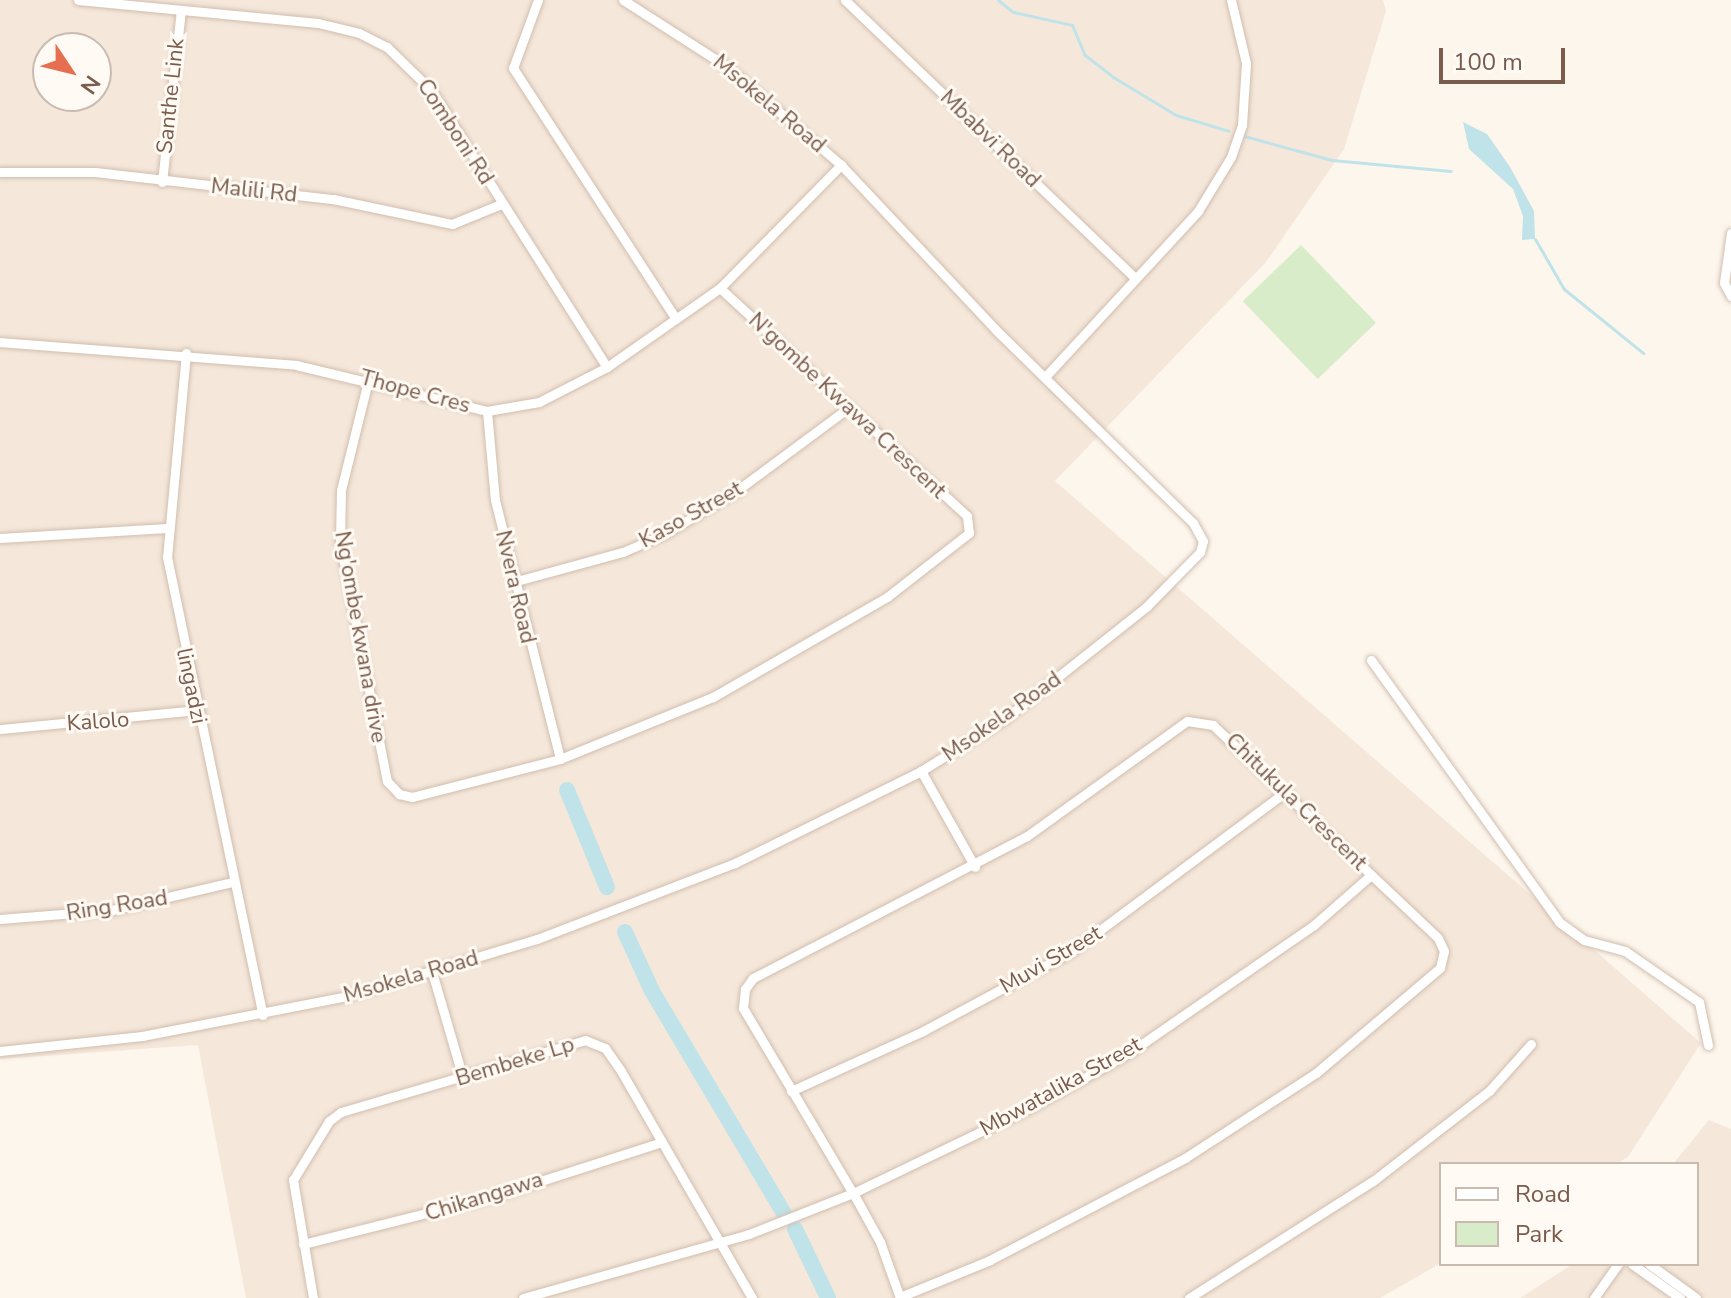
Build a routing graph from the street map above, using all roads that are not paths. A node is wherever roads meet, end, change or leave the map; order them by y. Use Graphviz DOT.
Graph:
graph roads {
  1 [pos="78,0"];
  2 [pos="538,0"];
  3 [pos="623,0"];
  4 [pos="845,0"];
  5 [pos="1231,0"];
  6 [pos="181,11"];
  7 [pos="841,165"];
  8 [pos="0,172"];
  9 [pos="162,182"];
  10 [pos="501,204"];
  11 [pos="1731,233"];
  12 [pos="1135,278"];
  13 [pos="720,288"];
  14 [pos="1731,296"];
  15 [pos="676,319"];
  16 [pos="0,342"];
  17 [pos="186,353"];
  18 [pos="607,367"];
  19 [pos="1045,377"];
  20 [pos="368,381"];
  21 [pos="848,408"];
  22 [pos="487,411"];
  23 [pos="167,528"];
  24 [pos="0,538"];
  25 [pos="513,582"];
  26 [pos="1371,660"];
  27 [pos="196,710"];
  28 [pos="0,729"];
  29 [pos="560,759"];
  30 [pos="921,771"];
  31 [pos="1287,791"];
  32 [pos="975,867"];
  33 [pos="1371,875"];
  34 [pos="232,882"];
  35 [pos="0,919"];
  36 [pos="432,972"];
  37 [pos="263,1015"];
  38 [pos="1531,1044"];
  39 [pos="1708,1045"];
  40 [pos="0,1051"];
  41 [pos="463,1078"];
  42 [pos="791,1091"];
  43 [pos="662,1142"];
  44 [pos="853,1193"];
  45 [pos="719,1243"];
  46 [pos="303,1244"];
  47 [pos="1617,1266"];
  48 [pos="1635,1266"];
  49 [pos="1652,1266"];
  50 [pos="313,1298"];
  51 [pos="523,1298"];
  52 [pos="752,1298"];
  53 [pos="900,1298"];
  54 [pos="1189,1298"];
  55 [pos="1594,1298"];
  56 [pos="1680,1298"];
  57 [pos="1696,1298"];
  1 -- 6 [label="street, Comboni Rd"];
  2 -- 15 [label="street"];
  3 -- 7 [label="street, Msokela Road"];
  4 -- 12 [label="street, Mbabvi Road"];
  5 -- 12 [label="street"];
  6 -- 9 [label="street, Santhe Link"];
  6 -- 10 [label="street, Comboni Rd"];
  7 -- 13 [label="street, Thope Cres"];
  7 -- 19 [label="street, Msokela Road"];
  8 -- 9 [label="street, Malili Rd"];
  9 -- 10 [label="street, Malili Rd"];
  10 -- 18 [label="street, Comboni Rd"];
  11 -- 14 [label="street"];
  12 -- 19 [label="street"];
  13 -- 15 [label="street, Thope Cres"];
  13 -- 21 [label="street, N'gombe Kwawa Crescent"];
  15 -- 18 [label="street, Thope Cres"];
  16 -- 17 [label="street, Thope Cres"];
  17 -- 20 [label="street, Thope Cres"];
  17 -- 23 [label="street, lingadzi"];
  18 -- 22 [label="street, Thope Cres"];
  19 -- 30 [label="street, Msokela Road"];
  20 -- 22 [label="street, Thope Cres"];
  20 -- 29 [label="street, Ng'ombe kwana drive"];
  21 -- 25 [label="street, Kaso Street"];
  21 -- 29 [label="street, N'gombe Kwawa Crescent"];
  22 -- 25 [label="street, Nvera Road"];
  23 -- 24 [label="street"];
  23 -- 27 [label="street, lingadzi"];
  25 -- 29 [label="street, Nvera Road"];
  26 -- 39 [label="street"];
  27 -- 28 [label="street, Kalolo"];
  27 -- 34 [label="street, lingadzi"];
  30 -- 32 [label="street"];
  30 -- 36 [label="street, Msokela Road"];
  31 -- 32 [label="street, Chitukula Crescent"];
  31 -- 33 [label="street, Chitukula Crescent"];
  31 -- 42 [label="street, Muvi Street"];
  32 -- 42 [label="street, Chitukula Crescent"];
  33 -- 44 [label="street, Mbwatalika Street"];
  33 -- 53 [label="street, Chitukula Crescent"];
  34 -- 35 [label="street, Ring Road"];
  34 -- 37 [label="street, lingadzi"];
  36 -- 37 [label="street, Msokela Road"];
  36 -- 41 [label="street"];
  37 -- 40 [label="street, Msokela Road"];
  38 -- 54 [label="street"];
  41 -- 43 [label="street, Bembeke Lp"];
  41 -- 46 [label="street, Bembeke Lp"];
  42 -- 44 [label="street, Chitukula Crescent"];
  43 -- 45 [label="street, Bembeke Lp"];
  43 -- 46 [label="street, Chikangawa"];
  44 -- 45 [label="street, Mbwatalika Street"];
  44 -- 53 [label="street, Chitukula Crescent"];
  45 -- 51 [label="street, Mbwatalika Street"];
  45 -- 52 [label="street, Bembeke Lp"];
  46 -- 50 [label="street, Bembeke Lp"];
  47 -- 55 [label="street"];
  48 -- 56 [label="street"];
  49 -- 57 [label="street"];
}
